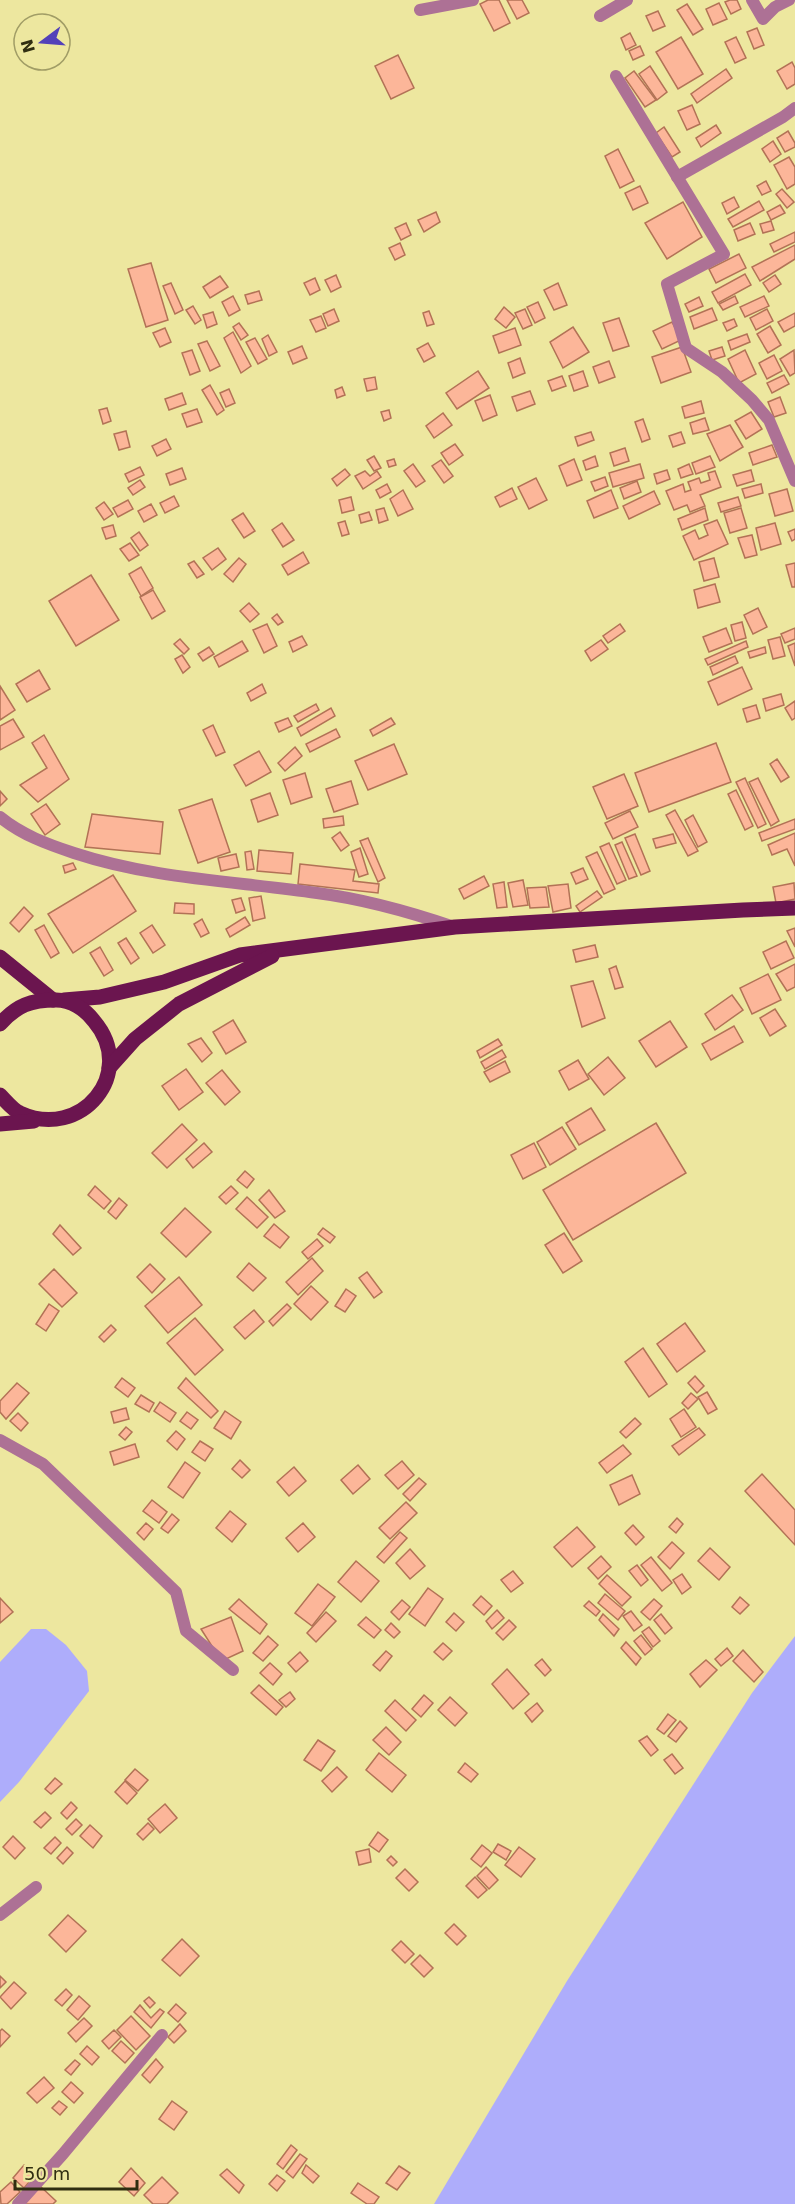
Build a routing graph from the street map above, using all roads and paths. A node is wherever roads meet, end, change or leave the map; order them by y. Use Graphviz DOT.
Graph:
graph roads {
  1 [pos="473,0"];
  2 [pos="627,0"];
  3 [pos="752,0"];
  4 [pos="789,0"];
  5 [pos="420,10"];
  6 [pos="600,16"];
  7 [pos="616,76"];
  8 [pos="795,108"];
  9 [pos="677,177"];
  10 [pos="795,481"];
  11 [pos="0,817"];
  12 [pos="795,908"];
  13 [pos="455,927"];
  14 [pos="280,951"];
  15 [pos="0,957"];
  16 [pos="59,1000"];
  17 [pos="0,1024"];
  18 [pos="109,1068"];
  19 [pos="0,1095"];
  20 [pos="43,1121"];
  21 [pos="0,1124"];
  22 [pos="0,1440"];
  23 [pos="233,1670"];
  24 [pos="36,1887"];
  25 [pos="0,1915"];
  26 [pos="162,2034"];
  27 [pos="18,2204"];
  1 -- 5 [label="street"];
  2 -- 6 [label="street"];
  3 -- 4 [label="street"];
  7 -- 9 [label="street"];
  8 -- 9 [label="street"];
  9 -- 10 [label="street"];
  11 -- 13 [label="street"];
  12 -- 13 [label="main road"];
  13 -- 14 [label="main road"];
  14 -- 16 [label="main road"];
  14 -- 18 [label="main road"];
  15 -- 16 [label="main road"];
  16 -- 17 [label="main road"];
  16 -- 18 [label="main road"];
  18 -- 20 [label="main road"];
  19 -- 20 [label="main road"];
  20 -- 21 [label="main road"];
  22 -- 23 [label="street"];
  24 -- 25 [label="street"];
  26 -- 27 [label="street"];
}
